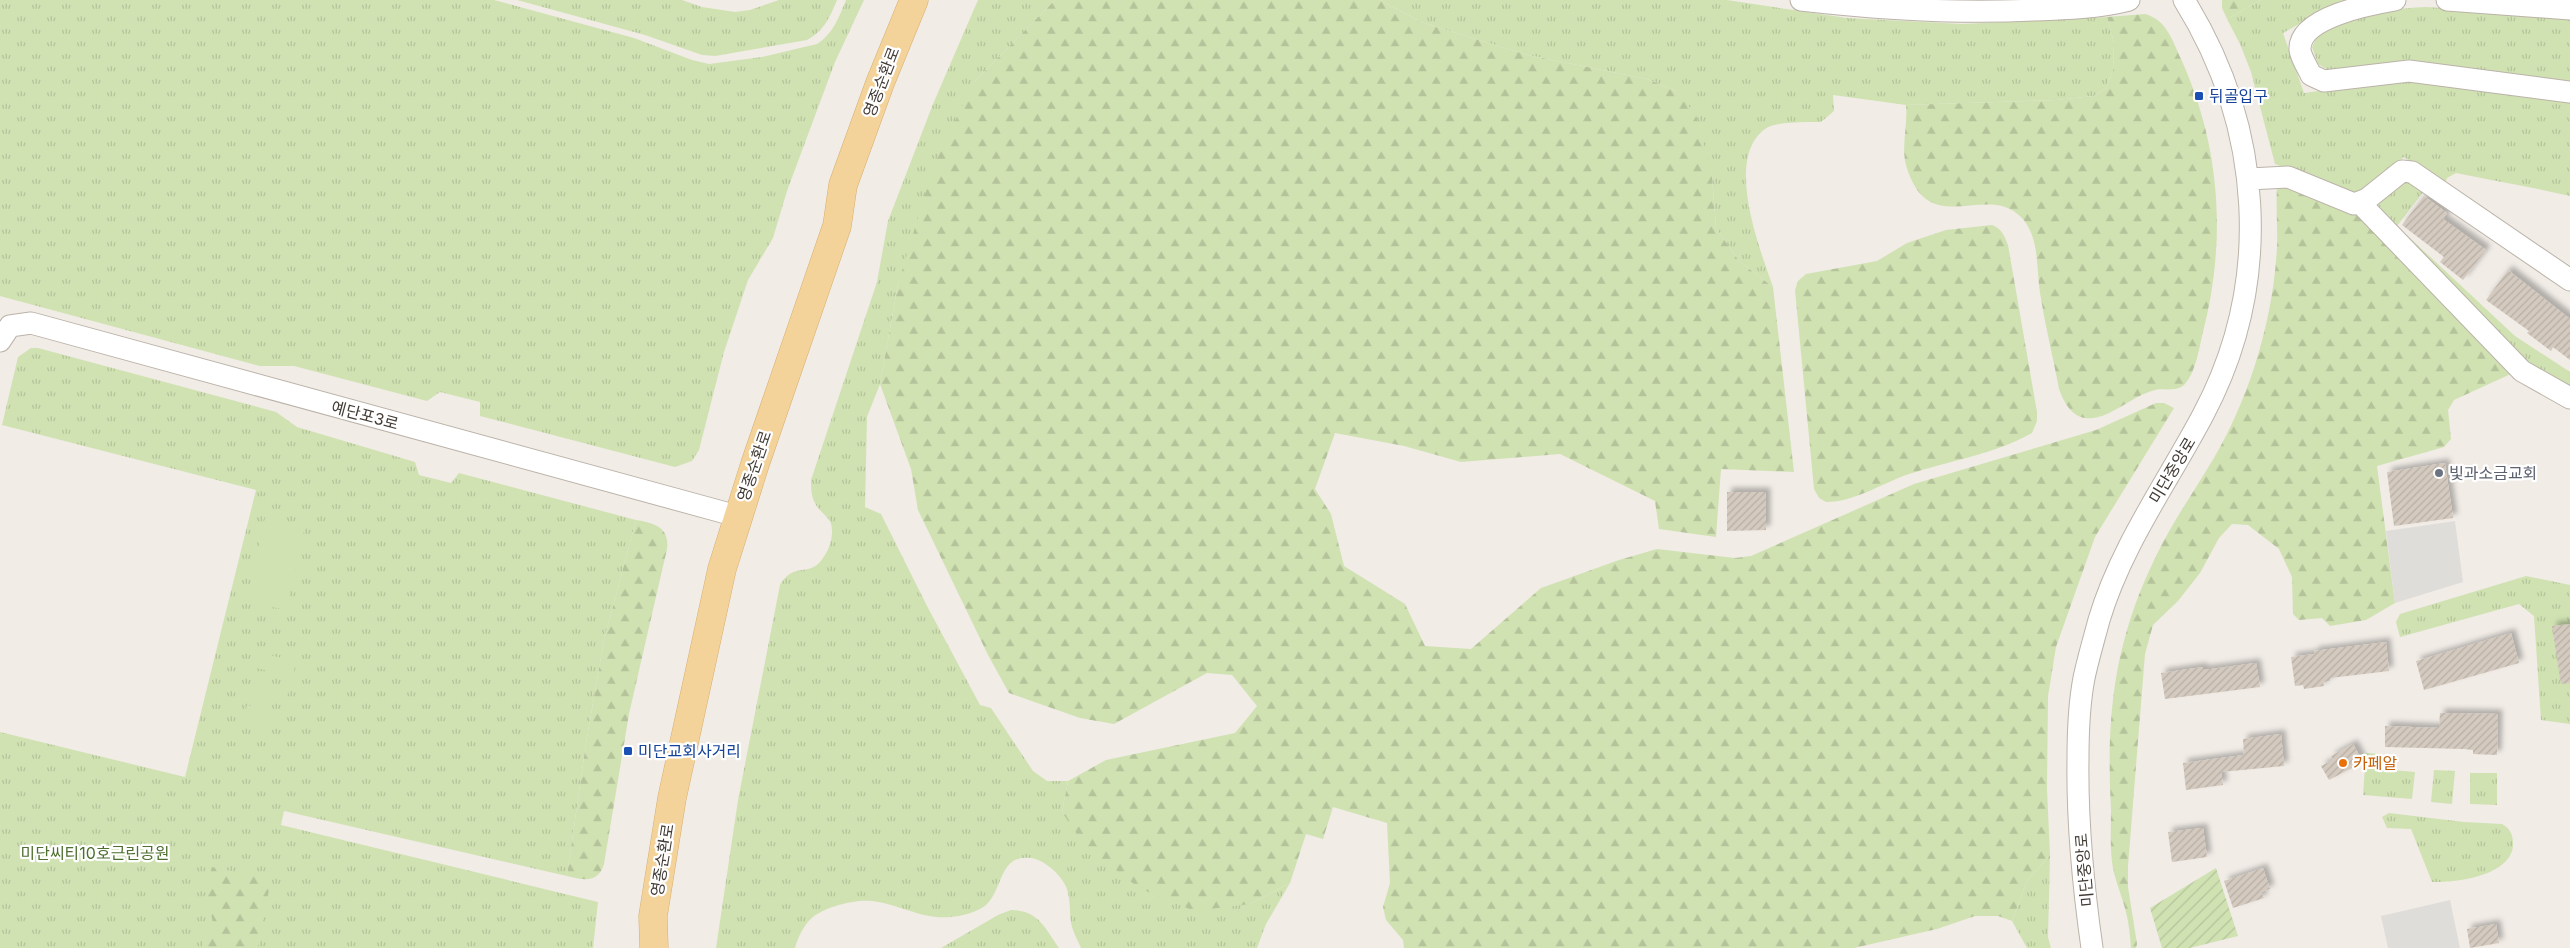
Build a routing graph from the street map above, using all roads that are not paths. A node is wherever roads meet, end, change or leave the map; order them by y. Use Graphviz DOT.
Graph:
graph roads {
  1 [pos="914,0"];
  2 [pos="1801,0"];
  3 [pos="2128,0"];
  4 [pos="2184,0"];
  5 [pos="2395,0"];
  6 [pos="2447,0"];
  7 [pos="2570,9"];
  8 [pos="2570,92"];
  9 [pos="2249,179"];
  10 [pos="2360,203"];
  11 [pos="2570,280"];
  12 [pos="0,341"];
  13 [pos="2570,398"];
  14 [pos="737,516"];
  15 [pos="654,948"];
  16 [pos="2092,948"];
  1 -- 14 [label="main road, 영종순환로"];
  2 -- 3 [label="street"];
  4 -- 9 [label="street, 미단중앙로"];
  5 -- 8 [label="street"];
  6 -- 7 [label="street"];
  9 -- 10 [label="street"];
  9 -- 16 [label="street, 미단중앙로"];
  10 -- 11 [label="street"];
  10 -- 13 [label="street"];
  12 -- 14 [label="street, 예단포3로"];
  14 -- 15 [label="main road, 영종순환로"];
}
